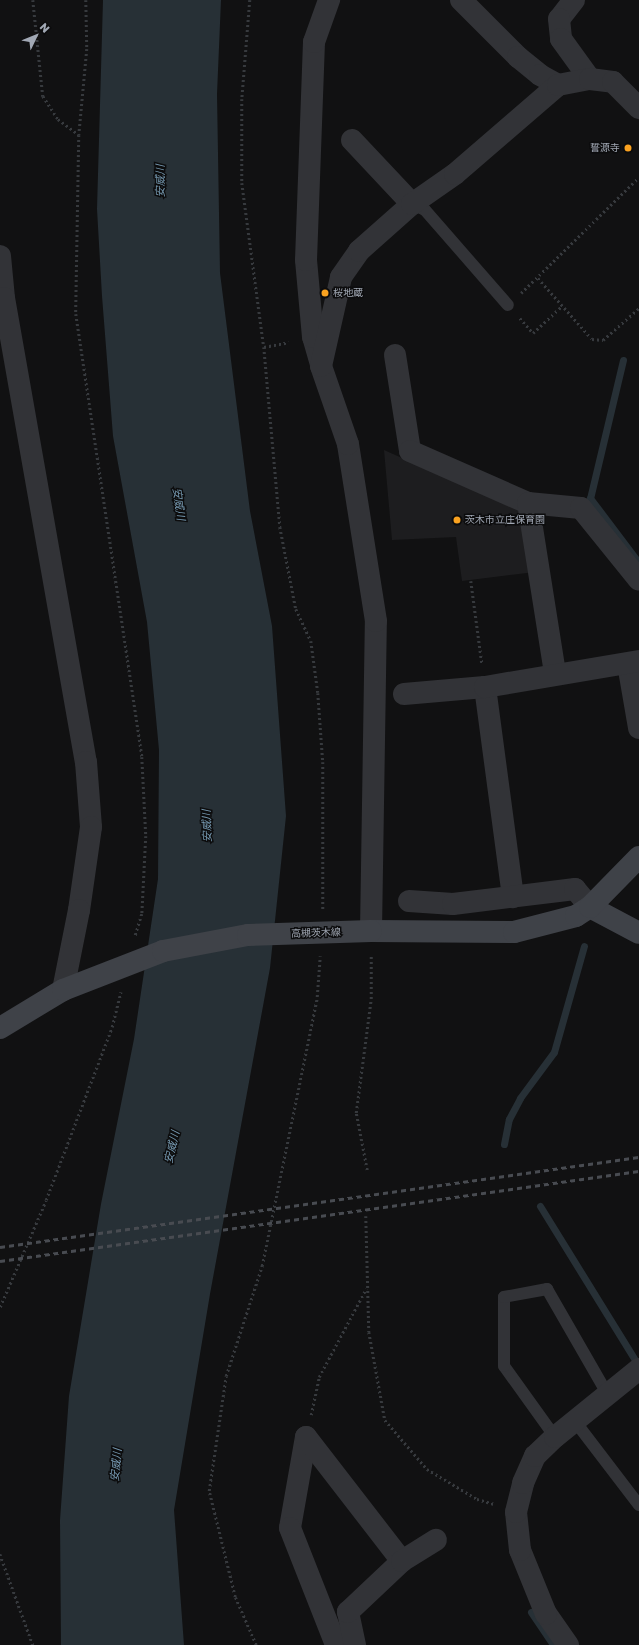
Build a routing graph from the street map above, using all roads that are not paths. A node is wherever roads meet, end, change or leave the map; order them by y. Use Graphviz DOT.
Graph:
graph roads {
  1 [pos="330,0"];
  2 [pos="461,0"];
  3 [pos="574,0"];
  4 [pos="590,79"];
  5 [pos="558,85"];
  6 [pos="639,108"];
  7 [pos="352,140"];
  8 [pos="412,204"];
  9 [pos="0,256"];
  10 [pos="508,305"];
  11 [pos="395,355"];
  12 [pos="321,366"];
  13 [pos="528,503"];
  14 [pos="639,580"];
  15 [pos="634,662"];
  16 [pos="555,674"];
  17 [pos="485,687"];
  18 [pos="404,694"];
  19 [pos="639,728"];
  20 [pos="639,857"];
  21 [pos="513,897"];
  22 [pos="409,902"];
  23 [pos="590,907"];
  24 [pos="371,931"];
  25 [pos="639,934"];
  26 [pos="63,990"];
  27 [pos="0,1028"];
  28 [pos="639,1369"];
  29 [pos="608,1395"];
  30 [pos="574,1420"];
  31 [pos="555,1437"];
  32 [pos="639,1505"];
  33 [pos="436,1540"];
  34 [pos="402,1561"];
  35 [pos="336,1645"];
  36 [pos="355,1645"];
  37 [pos="568,1645"];
  1 -- 12 [label="street"];
  2 -- 5 [label="street"];
  3 -- 4 [label="street"];
  4 -- 5 [label="street"];
  4 -- 6 [label="street"];
  5 -- 8 [label="street"];
  7 -- 8 [label="street"];
  8 -- 10 [label="lane"];
  8 -- 12 [label="street"];
  9 -- 26 [label="street"];
  11 -- 13 [label="street"];
  12 -- 24 [label="street"];
  13 -- 14 [label="street"];
  13 -- 16 [label="street"];
  15 -- 16 [label="street"];
  15 -- 19 [label="street"];
  16 -- 17 [label="street"];
  17 -- 18 [label="street"];
  17 -- 21 [label="street"];
  20 -- 23 [label="main road, 高槻茨木線"];
  21 -- 22 [label="street"];
  21 -- 23 [label="street"];
  23 -- 24 [label="main road, 高槻茨木線"];
  23 -- 25 [label="main road"];
  24 -- 26 [label="main road, 高槻茨木線, bridge"];
  26 -- 27 [label="main road, 高槻茨木線"];
  28 -- 29 [label="street"];
  29 -- 30 [label="street"];
  29 -- 31 [label="lane"];
  30 -- 31 [label="street"];
  30 -- 32 [label="lane"];
  31 -- 37 [label="street"];
  33 -- 34 [label="street"];
  34 -- 35 [label="street"];
  34 -- 36 [label="street"];
}
